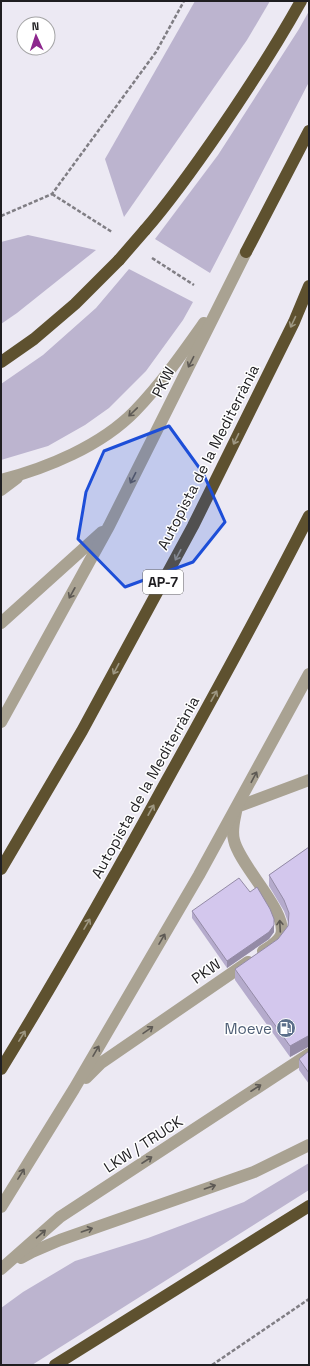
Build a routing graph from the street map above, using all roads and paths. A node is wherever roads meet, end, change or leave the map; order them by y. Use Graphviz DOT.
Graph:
graph roads {
  1 [pos="184,1"];
  2 [pos="301,1"];
  3 [pos="309,131"];
  4 [pos="1,216"];
  5 [pos="246,252"];
  6 [pos="309,286"];
  7 [pos="226,293"];
  8 [pos="1,362"];
  9 [pos="21,475"];
  10 [pos="1,480"];
  11 [pos="1,490"];
  12 [pos="309,516"];
  13 [pos="109,526"];
  14 [pos="1,624"];
  15 [pos="309,674"];
  16 [pos="1,722"];
  17 [pos="309,780"];
  18 [pos="237,807"];
  19 [pos="1,870"];
  20 [pos="309,1054"];
  21 [pos="1,1069"];
  22 [pos="74,1089"];
  23 [pos="309,1145"];
  24 [pos="309,1206"];
  25 [pos="1,1207"];
  26 [pos="1,1270"];
  27 [pos="309,1299"];
  28 [pos="55,1365"];
  29 [pos="212,1365"];
  1 -- 4 [label="path"];
  2 -- 8 [label="highway, bridge"];
  3 -- 5 [label="highway"];
  5 -- 7 [label="lane, PKW"];
  6 -- 19 [label="highway, Autopista de la Mediterrània / AP-7, one-way"];
  7 -- 9 [label="lane, one-way"];
  7 -- 13 [label="lane, PKW, one-way"];
  9 -- 10 [label="lane"];
  9 -- 11 [label="lane"];
  21 -- 12 [label="highway, Autopista de la Mediterrània, one-way"];
  13 -- 14 [label="lane, PKW"];
  13 -- 16 [label="lane, PKW, one-way"];
  18 -- 15 [label="lane, PKW, one-way"];
  17 -- 18 [label="lane"];
  22 -- 18 [label="lane, PKW, one-way"];
  22 -- 18 [label="lane, PKW, one-way"];
  26 -- 20 [label="lane, LKW / TRUCK, one-way"];
  25 -- 22 [label="lane, PKW, one-way"];
  26 -- 23 [label="lane, LKW / TRUCK, one-way"];
  24 -- 28 [label="highway"];
  27 -- 29 [label="path"];
}
